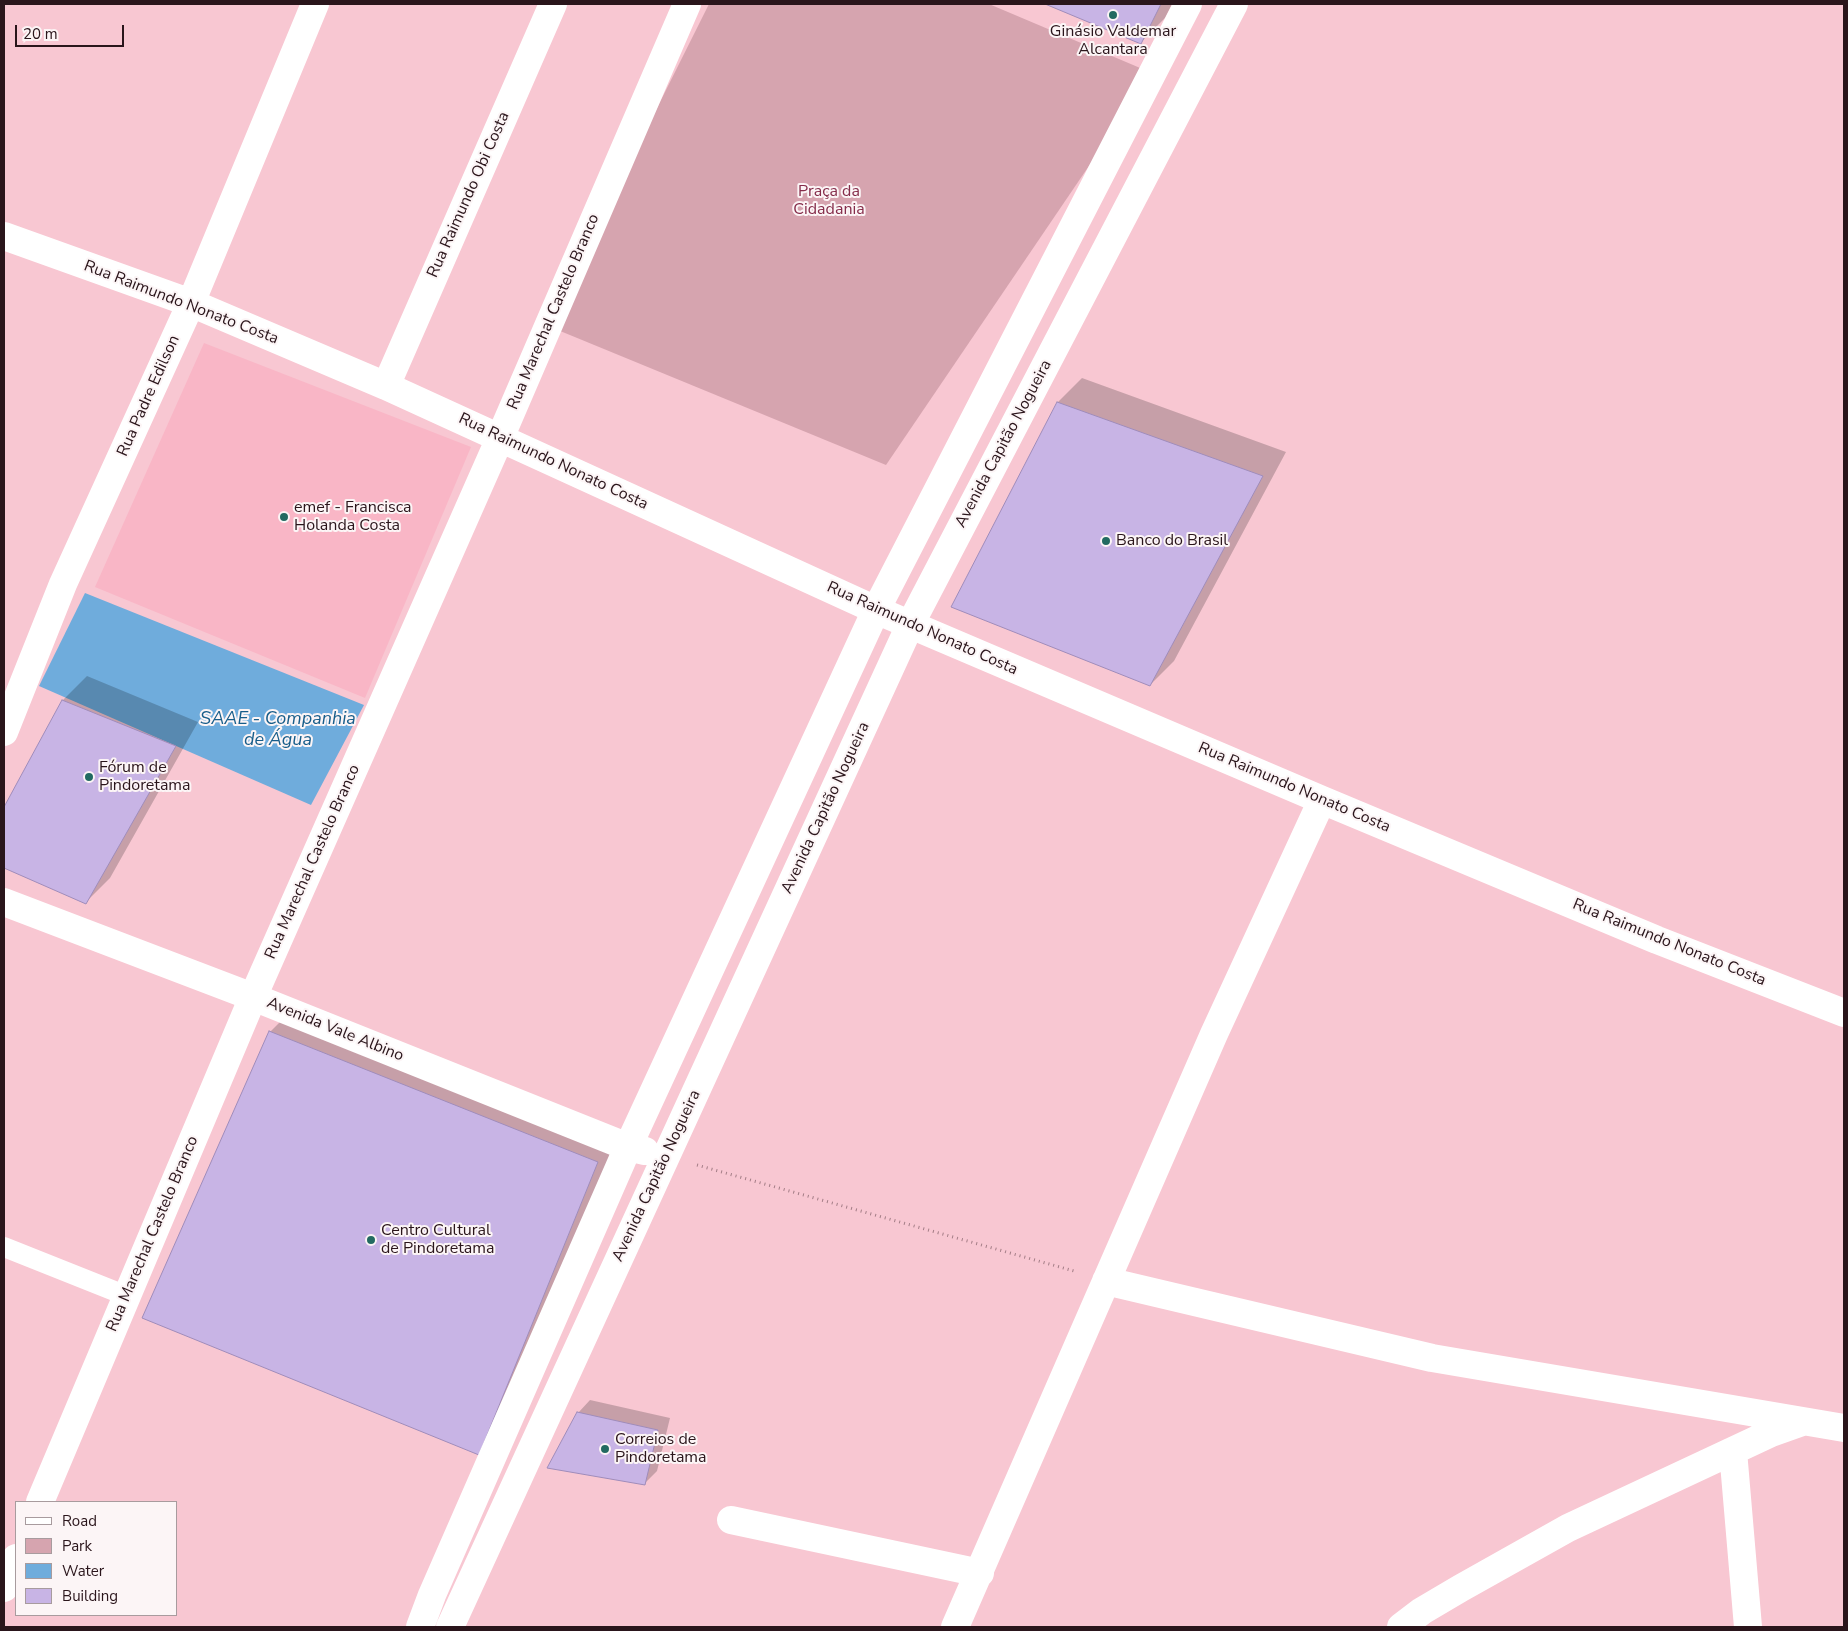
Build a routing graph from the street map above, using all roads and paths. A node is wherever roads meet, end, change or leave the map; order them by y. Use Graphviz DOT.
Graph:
graph roads {
  1 [pos="316,4"];
  2 [pos="553,4"];
  3 [pos="1188,4"];
  4 [pos="1234,4"];
  5 [pos="681,6"];
  6 [pos="4,236"];
  7 [pos="192,303"];
  8 [pos="386,386"];
  9 [pos="500,438"];
  10 [pos="876,610"];
  11 [pos="910,625"];
  12 [pos="4,732"];
  13 [pos="1322,800"];
  14 [pos="4,902"];
  15 [pos="253,997"];
  16 [pos="1844,1013"];
  17 [pos="628,1147"];
  18 [pos="666,1157"];
  19 [pos="4,1247"];
  20 [pos="1106,1280"];
  21 [pos="127,1296"];
  22 [pos="1802,1422"];
  23 [pos="1844,1428"];
  24 [pos="1733,1451"];
  25 [pos="40,1501"];
  26 [pos="731,1520"];
  27 [pos="15,1560"];
  28 [pos="980,1573"];
  29 [pos="4,1588"];
  30 [pos="1416,1622"];
  31 [pos="420,1627"];
  32 [pos="450,1627"];
  33 [pos="955,1627"];
  34 [pos="1748,1627"];
  1 -- 7 [label="street, Rua Padre Edilson"];
  2 -- 8 [label="street, Rua Raimundo Obi Costa"];
  3 -- 10 [label="street"];
  4 -- 11 [label="street, Avenida Capitão Nogueira"];
  5 -- 9 [label="street, Rua Marechal Castelo Branco"];
  6 -- 7 [label="street, Rua Raimundo Nonato Costa"];
  7 -- 8 [label="street, Rua Raimundo Nonato Costa"];
  7 -- 12 [label="street, Rua Padre Edilson"];
  8 -- 9 [label="street, Rua Raimundo Nonato Costa"];
  9 -- 10 [label="street, Rua Raimundo Nonato Costa"];
  9 -- 15 [label="street, Rua Marechal Castelo Branco"];
  10 -- 11 [label="street, Rua Raimundo Nonato Costa"];
  10 -- 17 [label="street"];
  11 -- 13 [label="street, Rua Raimundo Nonato Costa"];
  11 -- 18 [label="street, Avenida Capitão Nogueira"];
  13 -- 16 [label="street, Rua Raimundo Nonato Costa"];
  13 -- 20 [label="street"];
  14 -- 15 [label="street, Avenida Vale Albino"];
  15 -- 17 [label="street, Avenida Vale Albino"];
  15 -- 21 [label="street, Rua Marechal Castelo Branco"];
  17 -- 18 [label="street, Avenida Vale Albino"];
  17 -- 31 [label="street"];
  18 -- 20 [label="path"];
  18 -- 32 [label="street, Avenida Capitão Nogueira"];
  19 -- 21 [label="lane"];
  20 -- 22 [label="street"];
  20 -- 28 [label="street"];
  21 -- 25 [label="street, Rua Marechal Castelo Branco"];
  22 -- 23 [label="street"];
  22 -- 24 [label="street"];
  24 -- 30 [label="street"];
  24 -- 34 [label="street"];
  26 -- 28 [label="street"];
  27 -- 29 [label="street"];
  28 -- 33 [label="street"];
}
